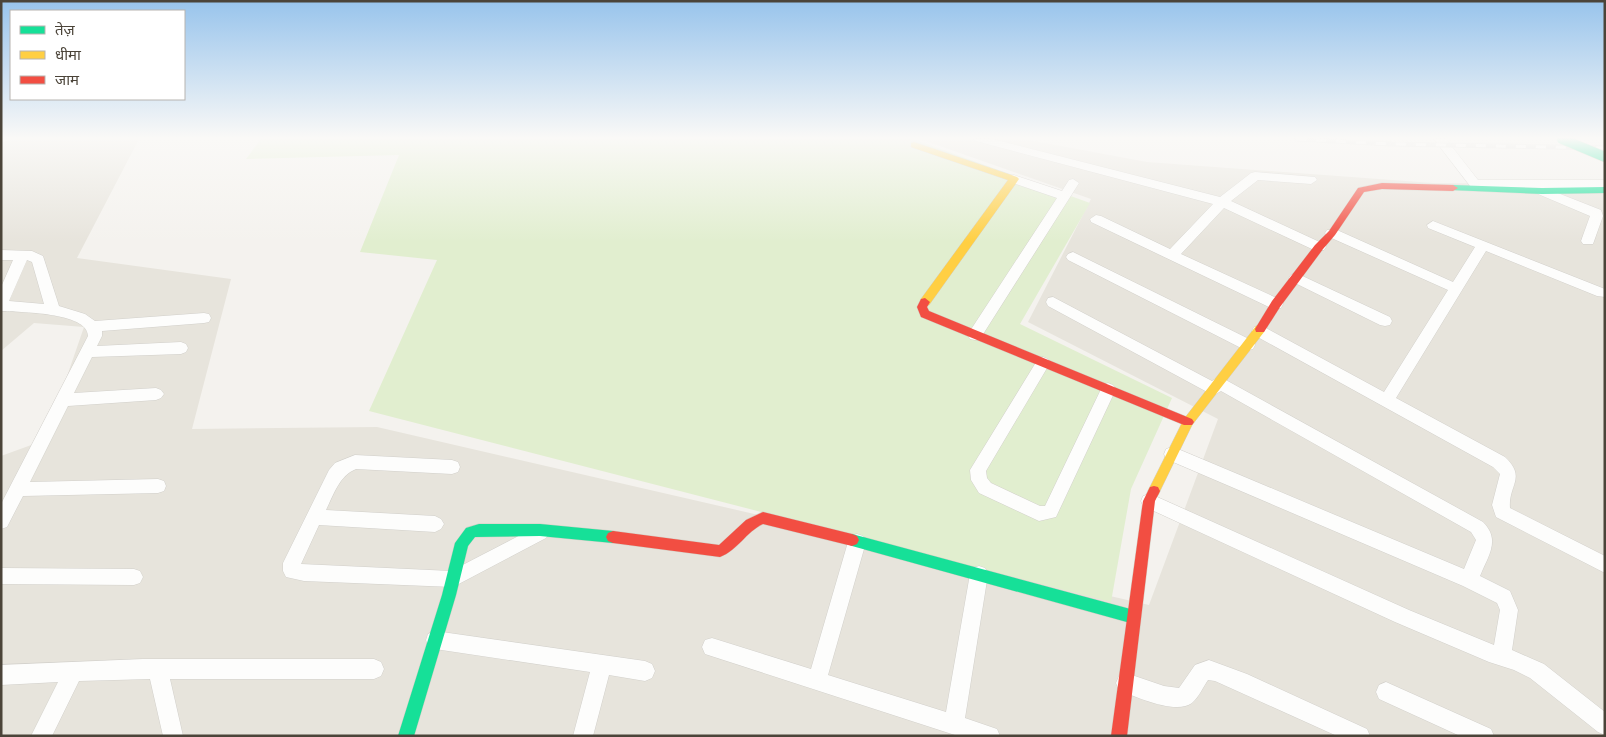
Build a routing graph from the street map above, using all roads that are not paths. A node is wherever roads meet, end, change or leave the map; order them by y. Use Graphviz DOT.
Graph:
graph roads {
  1 [pos="998,173"];
  2 [pos="1108,173"];
  3 [pos="1467,173"];
  4 [pos="1014,179"];
  5 [pos="1311,180"];
  6 [pos="1073,183"];
  7 [pos="1605,184"];
  8 [pos="1605,190"];
  9 [pos="1542,191"];
  10 [pos="1063,196"];
  11 [pos="1222,202"];
  12 [pos="1096,220"];
  13 [pos="1433,226"];
  14 [pos="1332,233"];
  15 [pos="1588,241"];
  16 [pos="1483,246"];
  17 [pos="1319,247"];
  18 [pos="1,255"];
  19 [pos="22,255"];
  20 [pos="1172,255"];
  21 [pos="1073,257"];
  22 [pos="1296,278"];
  23 [pos="1457,289"];
  24 [pos="1602,293"];
  25 [pos="1053,302"];
  26 [pos="1276,304"];
  27 [pos="1,305"];
  28 [pos="53,311"];
  29 [pos="204,318"];
  30 [pos="1385,321"];
  31 [pos="94,326"];
  32 [pos="1259,331"];
  33 [pos="975,335"];
  34 [pos="1248,345"];
  35 [pos="182,348"];
  36 [pos="87,352"];
  37 [pos="1043,363"];
  38 [pos="1216,386"];
  39 [pos="1108,390"];
  40 [pos="156,394"];
  41 [pos="62,400"];
  42 [pos="1386,401"];
  43 [pos="1188,422"];
  44 [pos="1172,454"];
  45 [pos="452,467"];
  46 [pos="158,486"];
  47 [pos="18,489"];
  48 [pos="1149,501"];
  49 [pos="314,517"];
  50 [pos="1,522"];
  51 [pos="435,524"];
  52 [pos="546,530"];
  53 [pos="857,542"];
  54 [pos="1605,565"];
  55 [pos="979,574"];
  56 [pos="1,576"];
  57 [pos="134,577"];
  58 [pos="453,578"];
  59 [pos="1469,580"];
  60 [pos="1134,617"];
  61 [pos="435,640"];
  62 [pos="712,647"];
  63 [pos="1502,656"];
  64 [pos="602,664"];
  65 [pos="158,669"];
  66 [pos="374,669"];
  67 [pos="644,671"];
  68 [pos="73,672"];
  69 [pos="1,675"];
  70 [pos="817,680"];
  71 [pos="1126,683"];
  72 [pos="1386,692"];
  73 [pos="954,724"];
  74 [pos="1605,726"];
  75 [pos="41,736"];
  76 [pos="174,736"];
  77 [pos="406,736"];
  78 [pos="583,736"];
  79 [pos="990,736"];
  80 [pos="1119,736"];
  81 [pos="1360,736"];
  82 [pos="1484,736"];
  1 -- 4 [label="street"];
  2 -- 11 [label="street"];
  3 -- 7 [label="street"];
  4 -- 10 [label="street"];
  4 -- 33 [label="street"];
  5 -- 11 [label="street"];
  6 -- 10 [label="street"];
  8 -- 9 [label="street"];
  9 -- 14 [label="street"];
  9 -- 15 [label="street"];
  10 -- 33 [label="street"];
  11 -- 17 [label="street"];
  11 -- 20 [label="street"];
  12 -- 20 [label="street"];
  13 -- 16 [label="street"];
  14 -- 17 [label="street"];
  14 -- 23 [label="street"];
  16 -- 23 [label="street"];
  16 -- 24 [label="street"];
  17 -- 22 [label="street"];
  18 -- 19 [label="street"];
  19 -- 27 [label="street"];
  19 -- 28 [label="street"];
  20 -- 26 [label="street"];
  21 -- 34 [label="street"];
  22 -- 26 [label="street"];
  22 -- 30 [label="street"];
  23 -- 42 [label="street"];
  25 -- 38 [label="street"];
  26 -- 32 [label="street"];
  27 -- 28 [label="street"];
  28 -- 31 [label="street"];
  29 -- 31 [label="street"];
  31 -- 36 [label="street"];
  32 -- 34 [label="street"];
  32 -- 42 [label="street"];
  33 -- 37 [label="street"];
  34 -- 38 [label="street"];
  35 -- 36 [label="street"];
  36 -- 41 [label="street"];
  37 -- 39 [label="street"];
  37 -- 39 [label="street"];
  38 -- 43 [label="street"];
  38 -- 59 [label="street"];
  39 -- 43 [label="street"];
  40 -- 41 [label="street"];
  41 -- 47 [label="street"];
  42 -- 54 [label="street"];
  43 -- 44 [label="street"];
  44 -- 48 [label="street"];
  44 -- 59 [label="street"];
  45 -- 49 [label="street"];
  46 -- 47 [label="street"];
  47 -- 50 [label="street"];
  48 -- 60 [label="street"];
  48 -- 63 [label="street"];
  49 -- 51 [label="street"];
  49 -- 58 [label="street"];
  52 -- 53 [label="street"];
  52 -- 58 [label="street"];
  52 -- 58 [label="street"];
  53 -- 55 [label="street"];
  53 -- 70 [label="street"];
  55 -- 60 [label="street"];
  55 -- 73 [label="street"];
  56 -- 57 [label="street"];
  58 -- 61 [label="street"];
  59 -- 63 [label="street"];
  60 -- 71 [label="street"];
  61 -- 64 [label="street"];
  61 -- 77 [label="street"];
  62 -- 70 [label="street"];
  63 -- 74 [label="street"];
  64 -- 67 [label="street"];
  64 -- 78 [label="street"];
  65 -- 66 [label="street"];
  65 -- 68 [label="street"];
  65 -- 76 [label="street"];
  68 -- 69 [label="street"];
  68 -- 75 [label="street"];
  70 -- 73 [label="street"];
  71 -- 80 [label="street"];
  71 -- 81 [label="street"];
  72 -- 82 [label="street"];
  73 -- 79 [label="street"];
}
